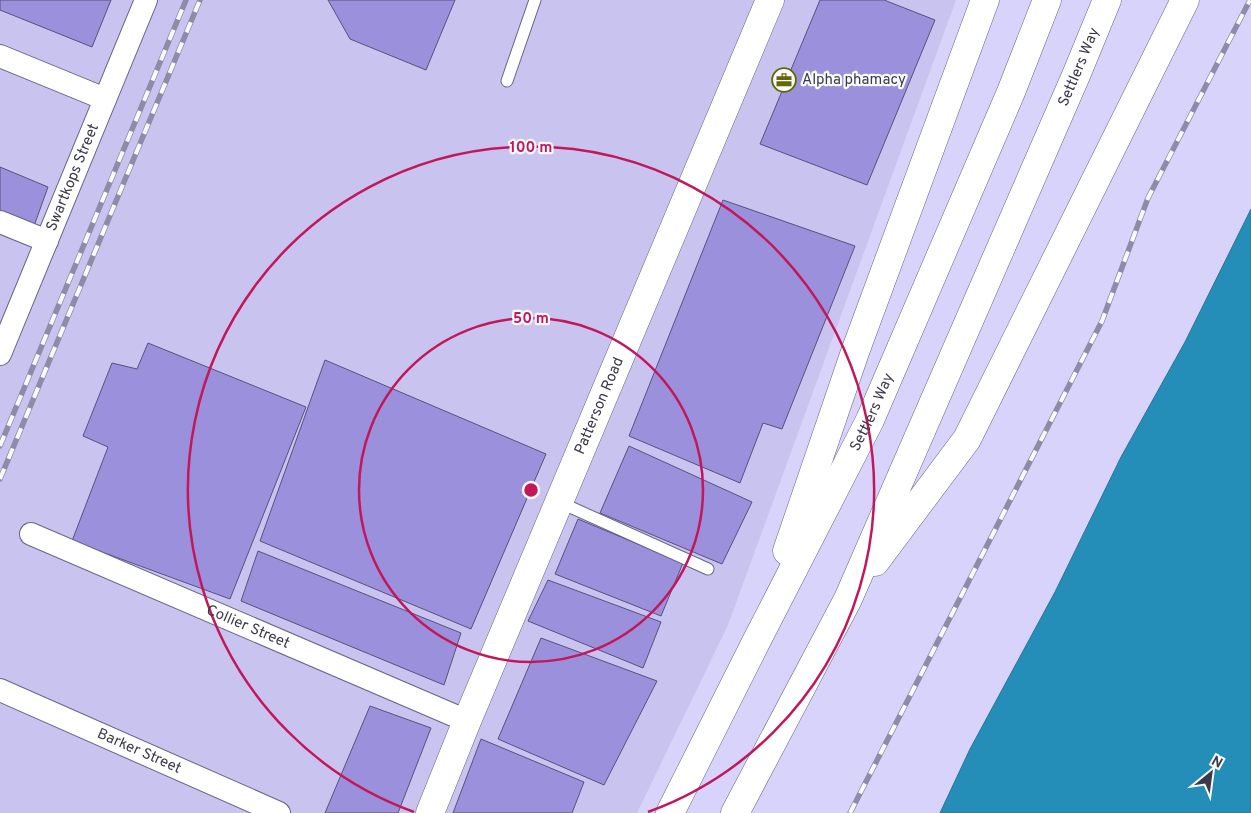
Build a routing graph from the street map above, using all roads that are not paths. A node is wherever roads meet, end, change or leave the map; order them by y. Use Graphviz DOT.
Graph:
graph roads {
  1 [pos="146,0"];
  2 [pos="535,0"];
  3 [pos="770,0"];
  4 [pos="984,0"];
  5 [pos="1047,0"];
  6 [pos="1108,0"];
  7 [pos="1185,0"];
  8 [pos="0,56"];
  9 [pos="507,82"];
  10 [pos="105,99"];
  11 [pos="0,222"];
  12 [pos="47,241"];
  13 [pos="0,354"];
  14 [pos="559,502"];
  15 [pos="30,534"];
  16 [pos="708,569"];
  17 [pos="848,599"];
  18 [pos="756,642"];
  19 [pos="0,690"];
  20 [pos="467,721"];
  21 [pos="279,813"];
  22 [pos="430,813"];
  23 [pos="670,813"];
  24 [pos="734,813"];
  1 -- 10 [label="street, Swartkops Street"];
  2 -- 9 [label="lane"];
  3 -- 14 [label="main road, Patterson Road"];
  4 -- 18 [label="main road"];
  5 -- 18 [label="main road, Settlers Way"];
  6 -- 17 [label="main road, Settlers Way"];
  7 -- 17 [label="main road"];
  8 -- 10 [label="street"];
  10 -- 12 [label="street, Swartkops Street"];
  11 -- 12 [label="street"];
  12 -- 13 [label="street, Swartkops Street"];
  14 -- 16 [label="lane"];
  14 -- 20 [label="main road, Patterson Road"];
  15 -- 20 [label="street, Collier Street"];
  17 -- 24 [label="main road, Settlers Way"];
  18 -- 23 [label="main road, Settlers Way"];
  19 -- 21 [label="street, Barker Street"];
  20 -- 22 [label="main road, Patterson Road"];
}
